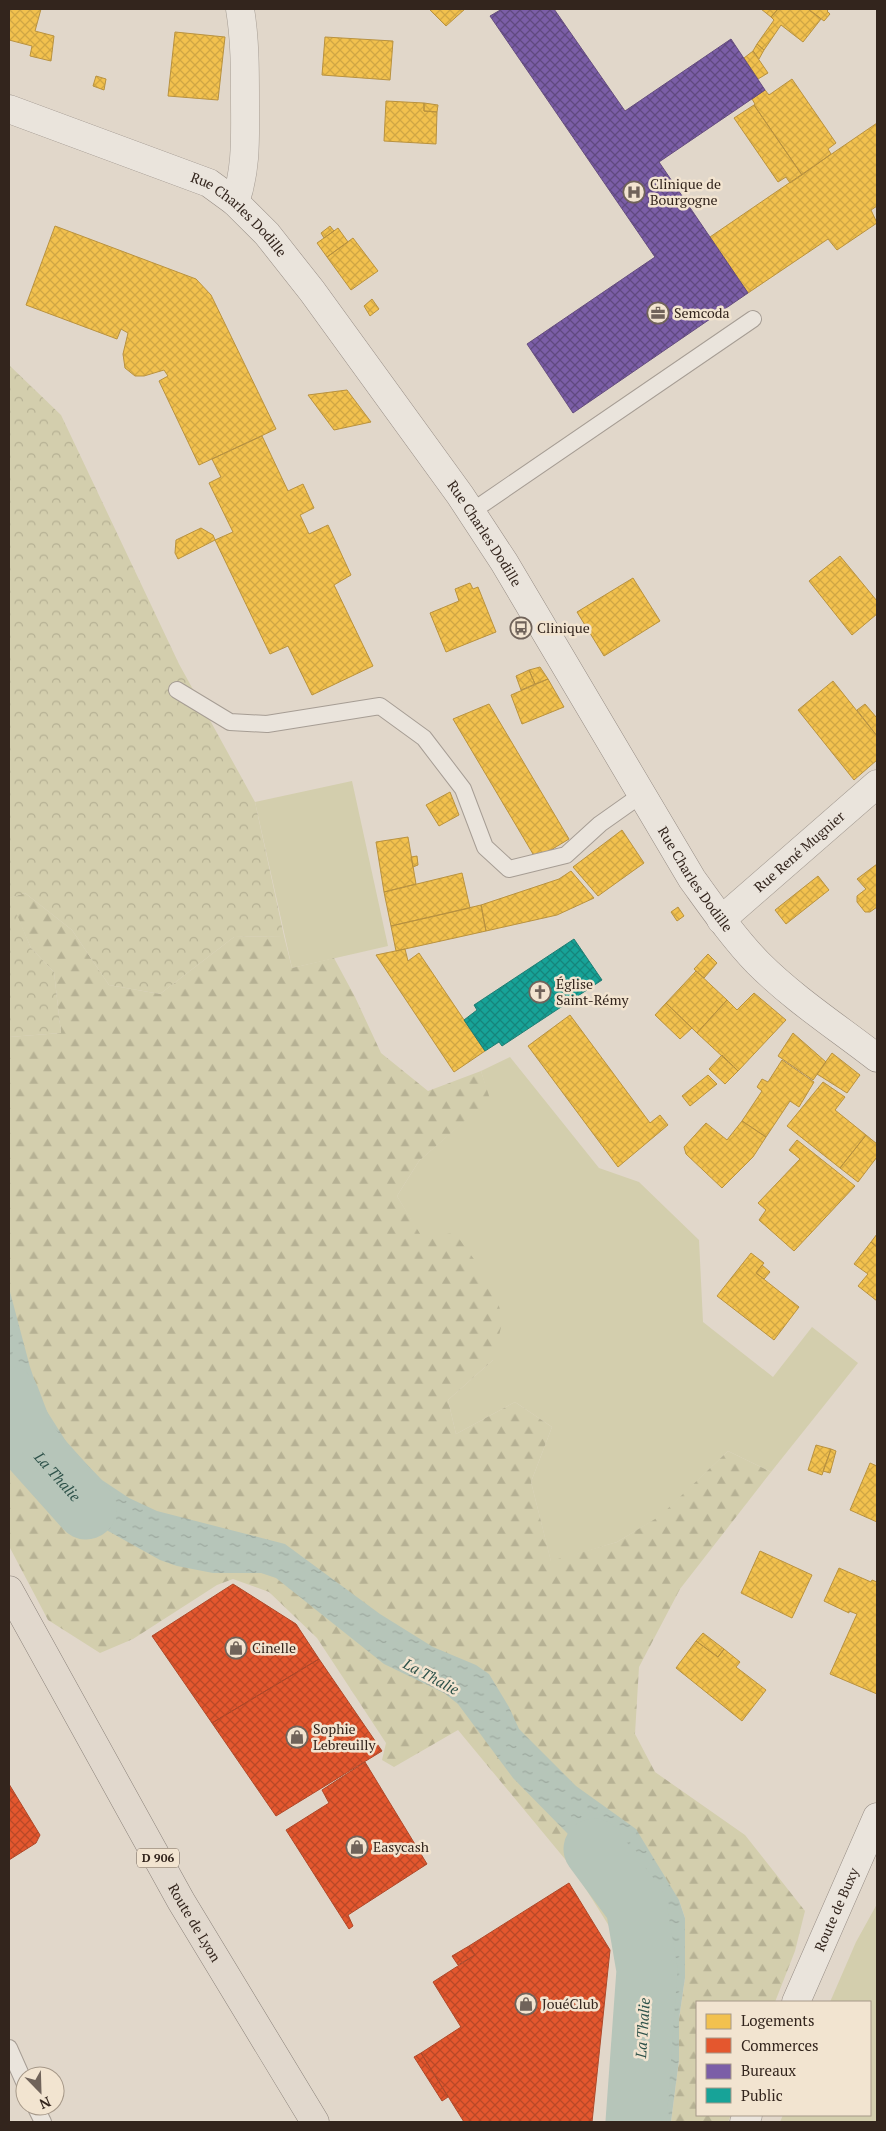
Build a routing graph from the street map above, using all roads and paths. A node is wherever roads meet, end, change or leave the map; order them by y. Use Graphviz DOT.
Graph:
graph roads {
  1 [pos="240,9"];
  2 [pos="9,109"];
  3 [pos="236,202"];
  4 [pos="752,319"];
  5 [pos="471,512"];
  6 [pos="177,690"];
  7 [pos="877,784"];
  8 [pos="641,795"];
  9 [pos="721,920"];
  10 [pos="877,1058"];
  11 [pos="9,1590"];
  12 [pos="877,1817"];
  13 [pos="796,2001"];
  14 [pos="9,2048"];
  15 [pos="17,2066"];
  16 [pos="315,2122"];
  1 -- 3 [label="main road"];
  2 -- 3 [label="main road, Rue Charles Dodille"];
  3 -- 5 [label="main road, Rue Charles Dodille"];
  4 -- 5 [label="lane"];
  5 -- 8 [label="main road, Rue Charles Dodille"];
  6 -- 8 [label="lane"];
  7 -- 9 [label="main road, Rue René Mugnier"];
  8 -- 9 [label="main road, Rue Charles Dodille"];
  9 -- 10 [label="main road, Rue Charles Dodille"];
  11 -- 16 [label="main road, Route de Lyon / D 906"];
  12 -- 13 [label="main road, Route de Buxy"];
  14 -- 15 [label="lane"];
}
